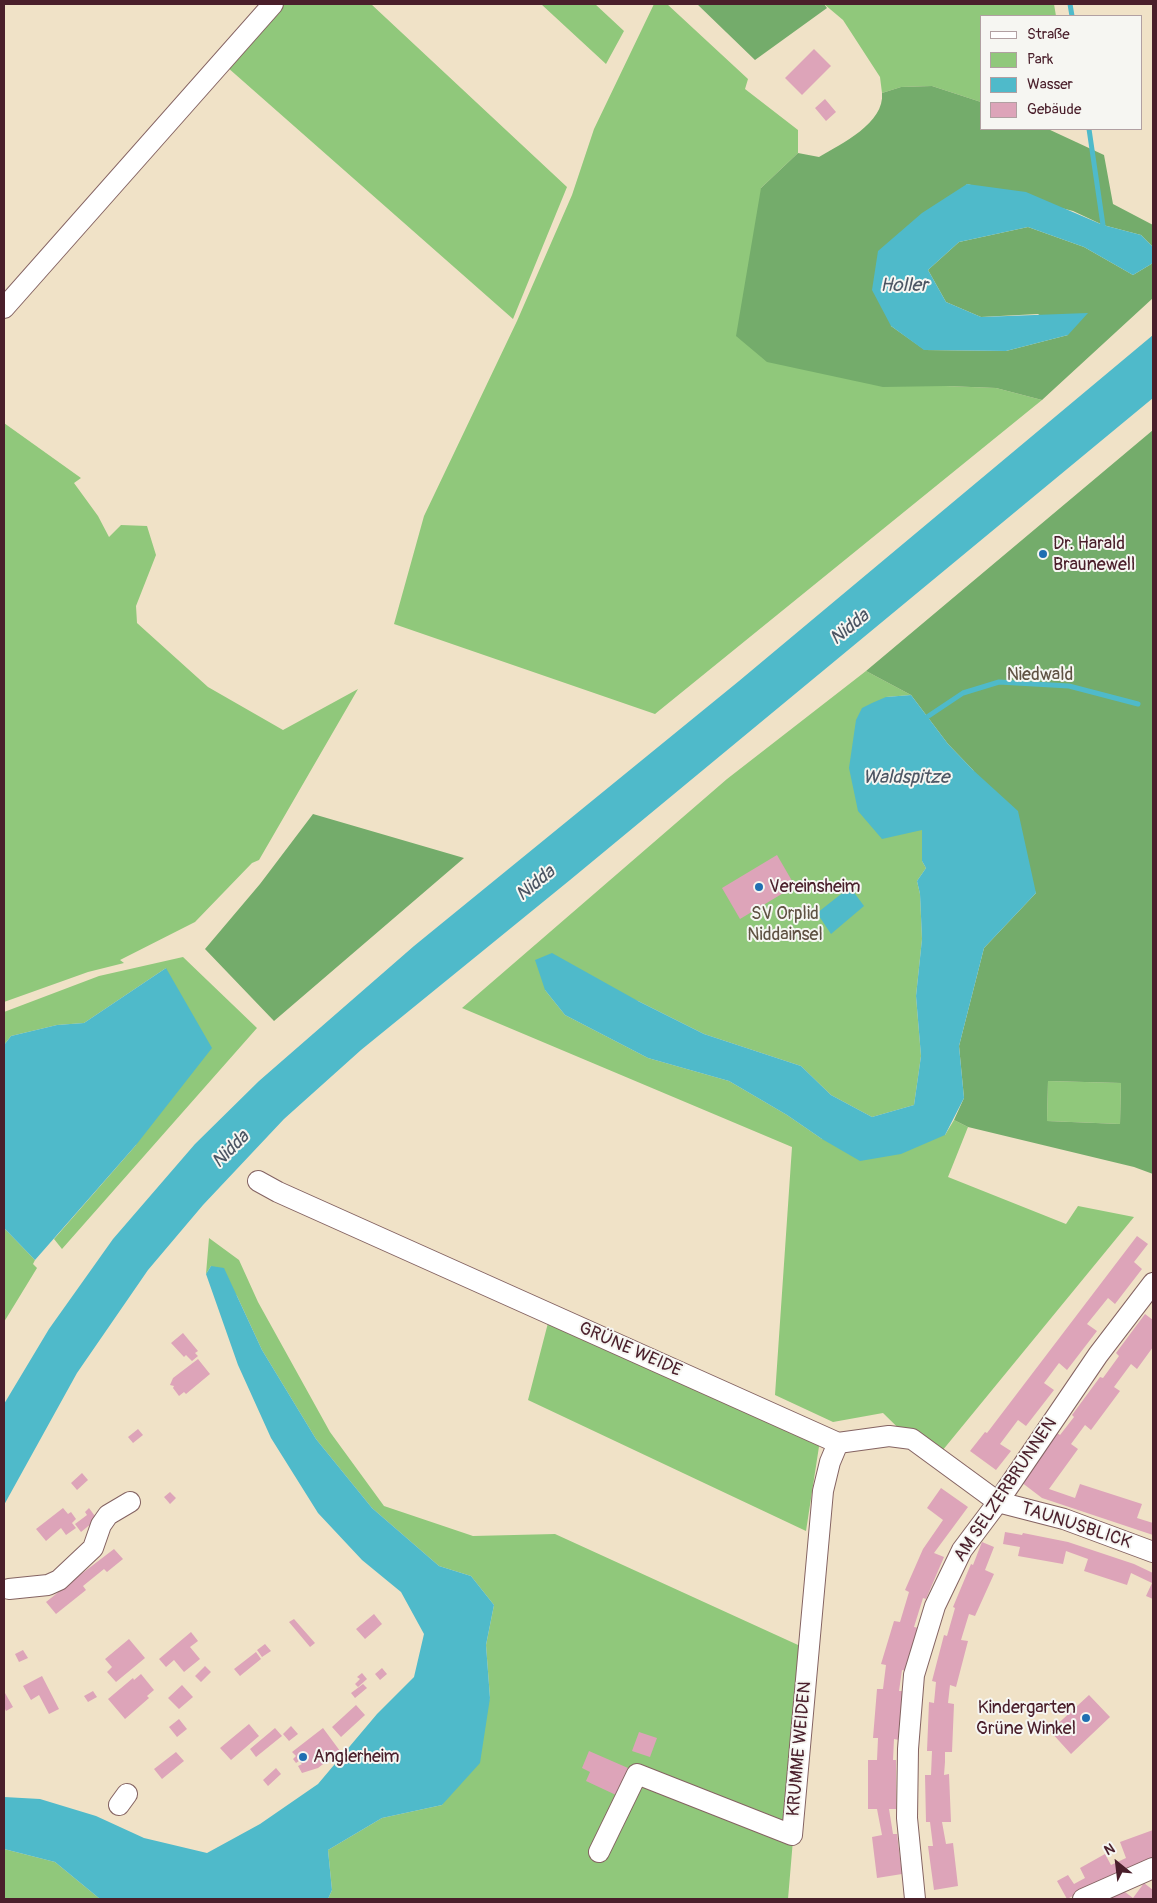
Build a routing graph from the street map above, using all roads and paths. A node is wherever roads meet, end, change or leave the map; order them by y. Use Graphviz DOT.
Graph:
graph roads {
  1 [pos="273,4"];
  2 [pos="4,308"];
  3 [pos="258,1181"];
  4 [pos="1153,1284"];
  5 [pos="838,1443"];
  6 [pos="130,1502"];
  7 [pos="998,1502"];
  8 [pos="1153,1552"];
  9 [pos="9,1589"];
  10 [pos="599,1852"];
  11 [pos="1153,1868"];
  12 [pos="915,1899"];
  13 [pos="1083,1899"];
  1 -- 2 [label="street"];
  3 -- 5 [label="street, GRÜNE WEIDE"];
  4 -- 7 [label="street, AM SELZERBRUNNEN"];
  5 -- 7 [label="street"];
  5 -- 10 [label="street, KRUMME WEIDEN"];
  6 -- 9 [label="street"];
  7 -- 8 [label="street, TAUNUSBLICK"];
  7 -- 12 [label="street, AM SELZERBRUNNEN"];
  11 -- 13 [label="street"];
}
